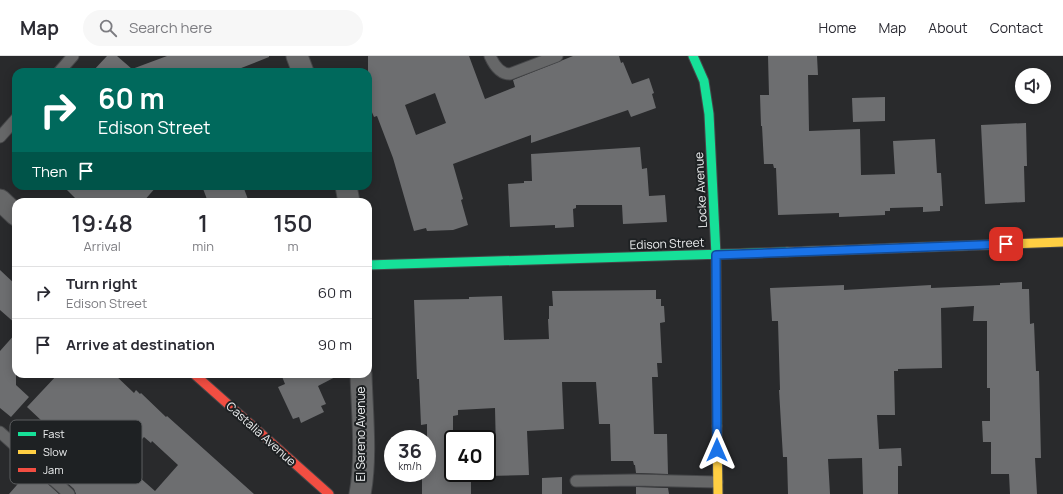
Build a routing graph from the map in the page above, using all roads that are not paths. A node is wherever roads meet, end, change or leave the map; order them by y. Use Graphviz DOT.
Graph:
graph roads {
  1 [pos="74,56"];
  2 [pos="297,56"];
  3 [pos="490,56"];
  4 [pos="557,56"];
  5 [pos="693,56"];
  6 [pos="63,68"];
  7 [pos="302,68"];
  8 [pos="12,124"];
  9 [pos="0,137"];
  10 [pos="0,200"];
  11 [pos="12,211"];
  12 [pos="1063,242"];
  13 [pos="716,255"];
  14 [pos="372,265"];
  15 [pos="198,378"];
  16 [pos="361,378"];
  17 [pos="0,432"];
  18 [pos="10,441"];
  19 [pos="576,481"];
  20 [pos="717,482"];
  21 [pos="58,484"];
  22 [pos="69,494"];
  23 [pos="329,494"];
  24 [pos="360,494"];
  25 [pos="718,494"];
  1 -- 6 [label="lane"];
  2 -- 7 [label="street"];
  3 -- 4 [label="lane"];
  5 -- 13 [label="street, Locke Avenue"];
  8 -- 9 [label="lane"];
  10 -- 11 [label="street"];
  12 -- 13 [label="street, Edison Street"];
  13 -- 14 [label="street, Edison Street"];
  13 -- 20 [label="street, Locke Avenue"];
  15 -- 23 [label="street, Castalia Avenue"];
  16 -- 24 [label="street, El Sereno Avenue"];
  17 -- 18 [label="lane"];
  19 -- 20 [label="lane"];
  20 -- 25 [label="street, Locke Avenue"];
  21 -- 22 [label="lane"];
}
